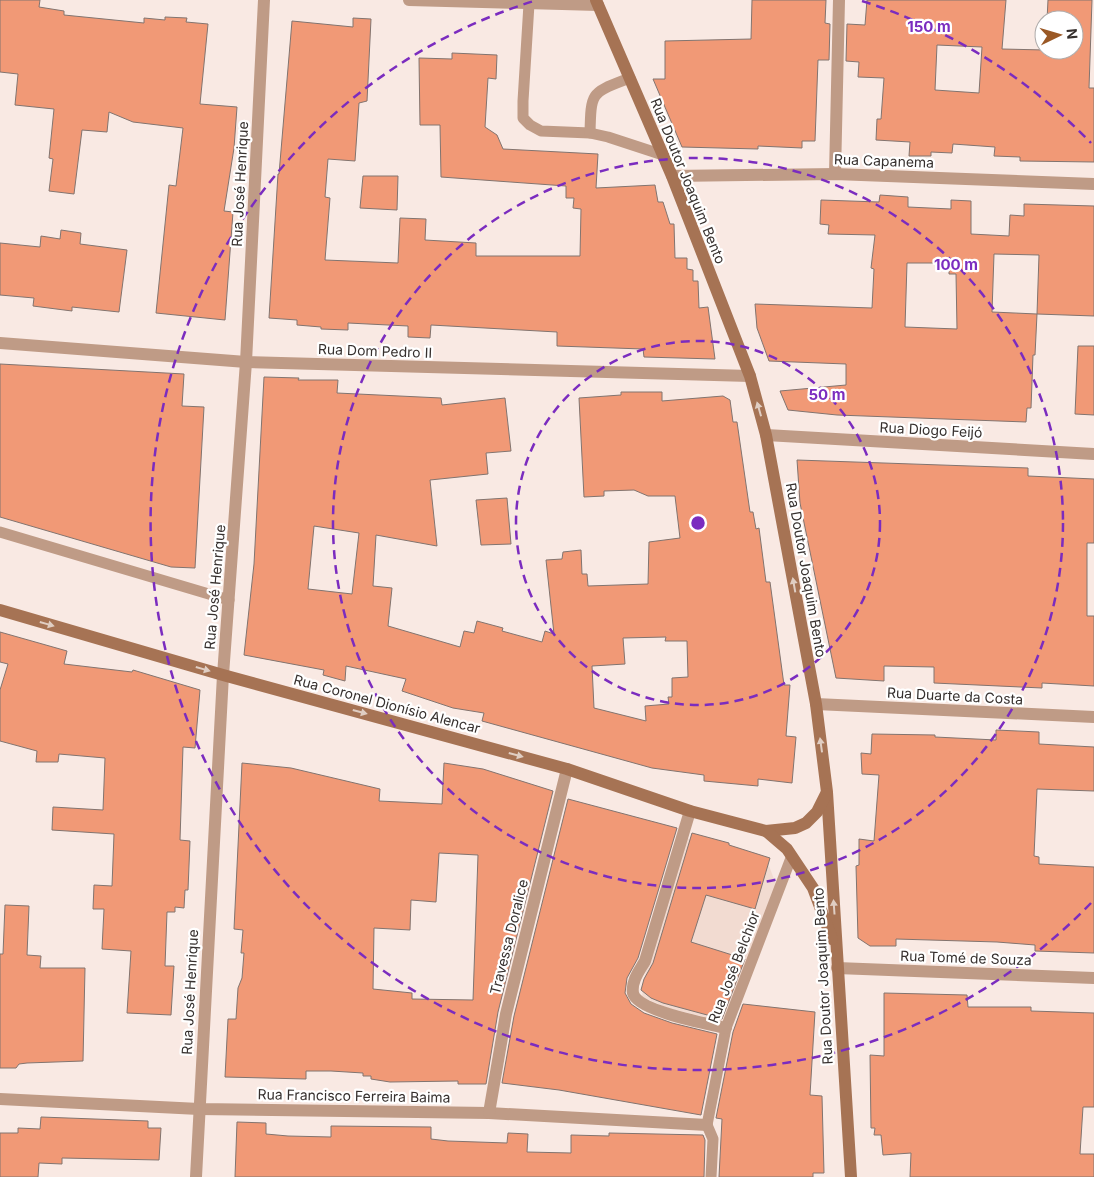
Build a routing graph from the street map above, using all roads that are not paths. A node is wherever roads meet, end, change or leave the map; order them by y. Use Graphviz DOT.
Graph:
graph roads {
  1 [pos="264,0"];
  2 [pos="409,0"];
  3 [pos="839,0"];
  4 [pos="597,3"];
  5 [pos="529,4"];
  6 [pos="630,78"];
  7 [pos="590,133"];
  8 [pos="663,155"];
  9 [pos="835,174"];
  10 [pos="672,176"];
  11 [pos="1094,184"];
  12 [pos="0,343"];
  13 [pos="246,362"];
  14 [pos="750,376"];
  15 [pos="766,435"];
  16 [pos="1094,454"];
  17 [pos="0,532"];
  18 [pos="229,600"];
  19 [pos="0,610"];
  20 [pos="222,675"];
  21 [pos="816,704"];
  22 [pos="1094,717"];
  23 [pos="566,769"];
  24 [pos="827,792"];
  25 [pos="690,811"];
  26 [pos="766,831"];
  27 [pos="791,858"];
  28 [pos="837,962"];
  29 [pos="1094,978"];
  30 [pos="726,1028"];
  31 [pos="0,1099"];
  32 [pos="199,1109"];
  33 [pos="488,1113"];
  34 [pos="707,1125"];
  35 [pos="196,1177"];
  36 [pos="712,1177"];
  37 [pos="851,1177"];
  1 -- 13 [label="street, Rua José Henrique"];
  2 -- 5 [label="street"];
  3 -- 9 [label="street"];
  4 -- 5 [label="street"];
  4 -- 6 [label="main road, Rua Doutor Joaquim Bento"];
  5 -- 7 [label="lane"];
  6 -- 7 [label="lane"];
  6 -- 8 [label="main road, Rua Doutor Joaquim Bento"];
  7 -- 8 [label="lane"];
  8 -- 10 [label="main road, Rua Doutor Joaquim Bento"];
  9 -- 10 [label="street, Rua Capanema"];
  9 -- 11 [label="street, Rua Capanema"];
  10 -- 14 [label="main road, Rua Doutor Joaquim Bento"];
  12 -- 13 [label="street, Rua Dom Pedro II"];
  13 -- 14 [label="street, Rua Dom Pedro II"];
  13 -- 18 [label="street, Rua José Henrique"];
  15 -- 14 [label="main road, Rua Doutor Joaquim Bento, one-way"];
  15 -- 16 [label="street, Rua Diogo Feijó"];
  21 -- 15 [label="main road, Rua Doutor Joaquim Bento, one-way"];
  17 -- 18 [label="lane"];
  18 -- 20 [label="street, Rua José Henrique"];
  19 -- 20 [label="main road, Rua Coronel Dionísio Alencar, one-way"];
  20 -- 23 [label="main road, Rua Coronel Dionísio Alencar, one-way"];
  20 -- 32 [label="street, Rua José Henrique"];
  21 -- 22 [label="street, Rua Duarte da Costa"];
  24 -- 21 [label="main road, Rua Doutor Joaquim Bento, one-way"];
  23 -- 25 [label="main road, Rua Coronel Dionísio Alencar"];
  23 -- 33 [label="street, Travessa Doralice"];
  24 -- 26 [label="main road, Rua Coronel Dionísio Alencar"];
  28 -- 24 [label="main road, Rua Doutor Joaquim Bento, one-way"];
  25 -- 26 [label="main road, Rua Coronel Dionísio Alencar"];
  25 -- 30 [label="street"];
  26 -- 27 [label="main road, Rua Coronel Dionísio Alencar"];
  27 -- 28 [label="main road, Rua Coronel Dionísio Alencar"];
  27 -- 30 [label="lane, Rua José Belchior"];
  28 -- 29 [label="street, Rua Tomé de Souza"];
  28 -- 37 [label="main road, Rua Doutor Joaquim Bento"];
  30 -- 34 [label="lane, Rua José Belchior"];
  31 -- 32 [label="street, Rua Francisco Ferreira Baima"];
  32 -- 33 [label="street, Rua Francisco Ferreira Baima"];
  32 -- 35 [label="street, Rua José Henrique"];
  33 -- 34 [label="street, Rua Francisco Ferreira Baima"];
  34 -- 36 [label="lane, Rua José Belchior"];
}
